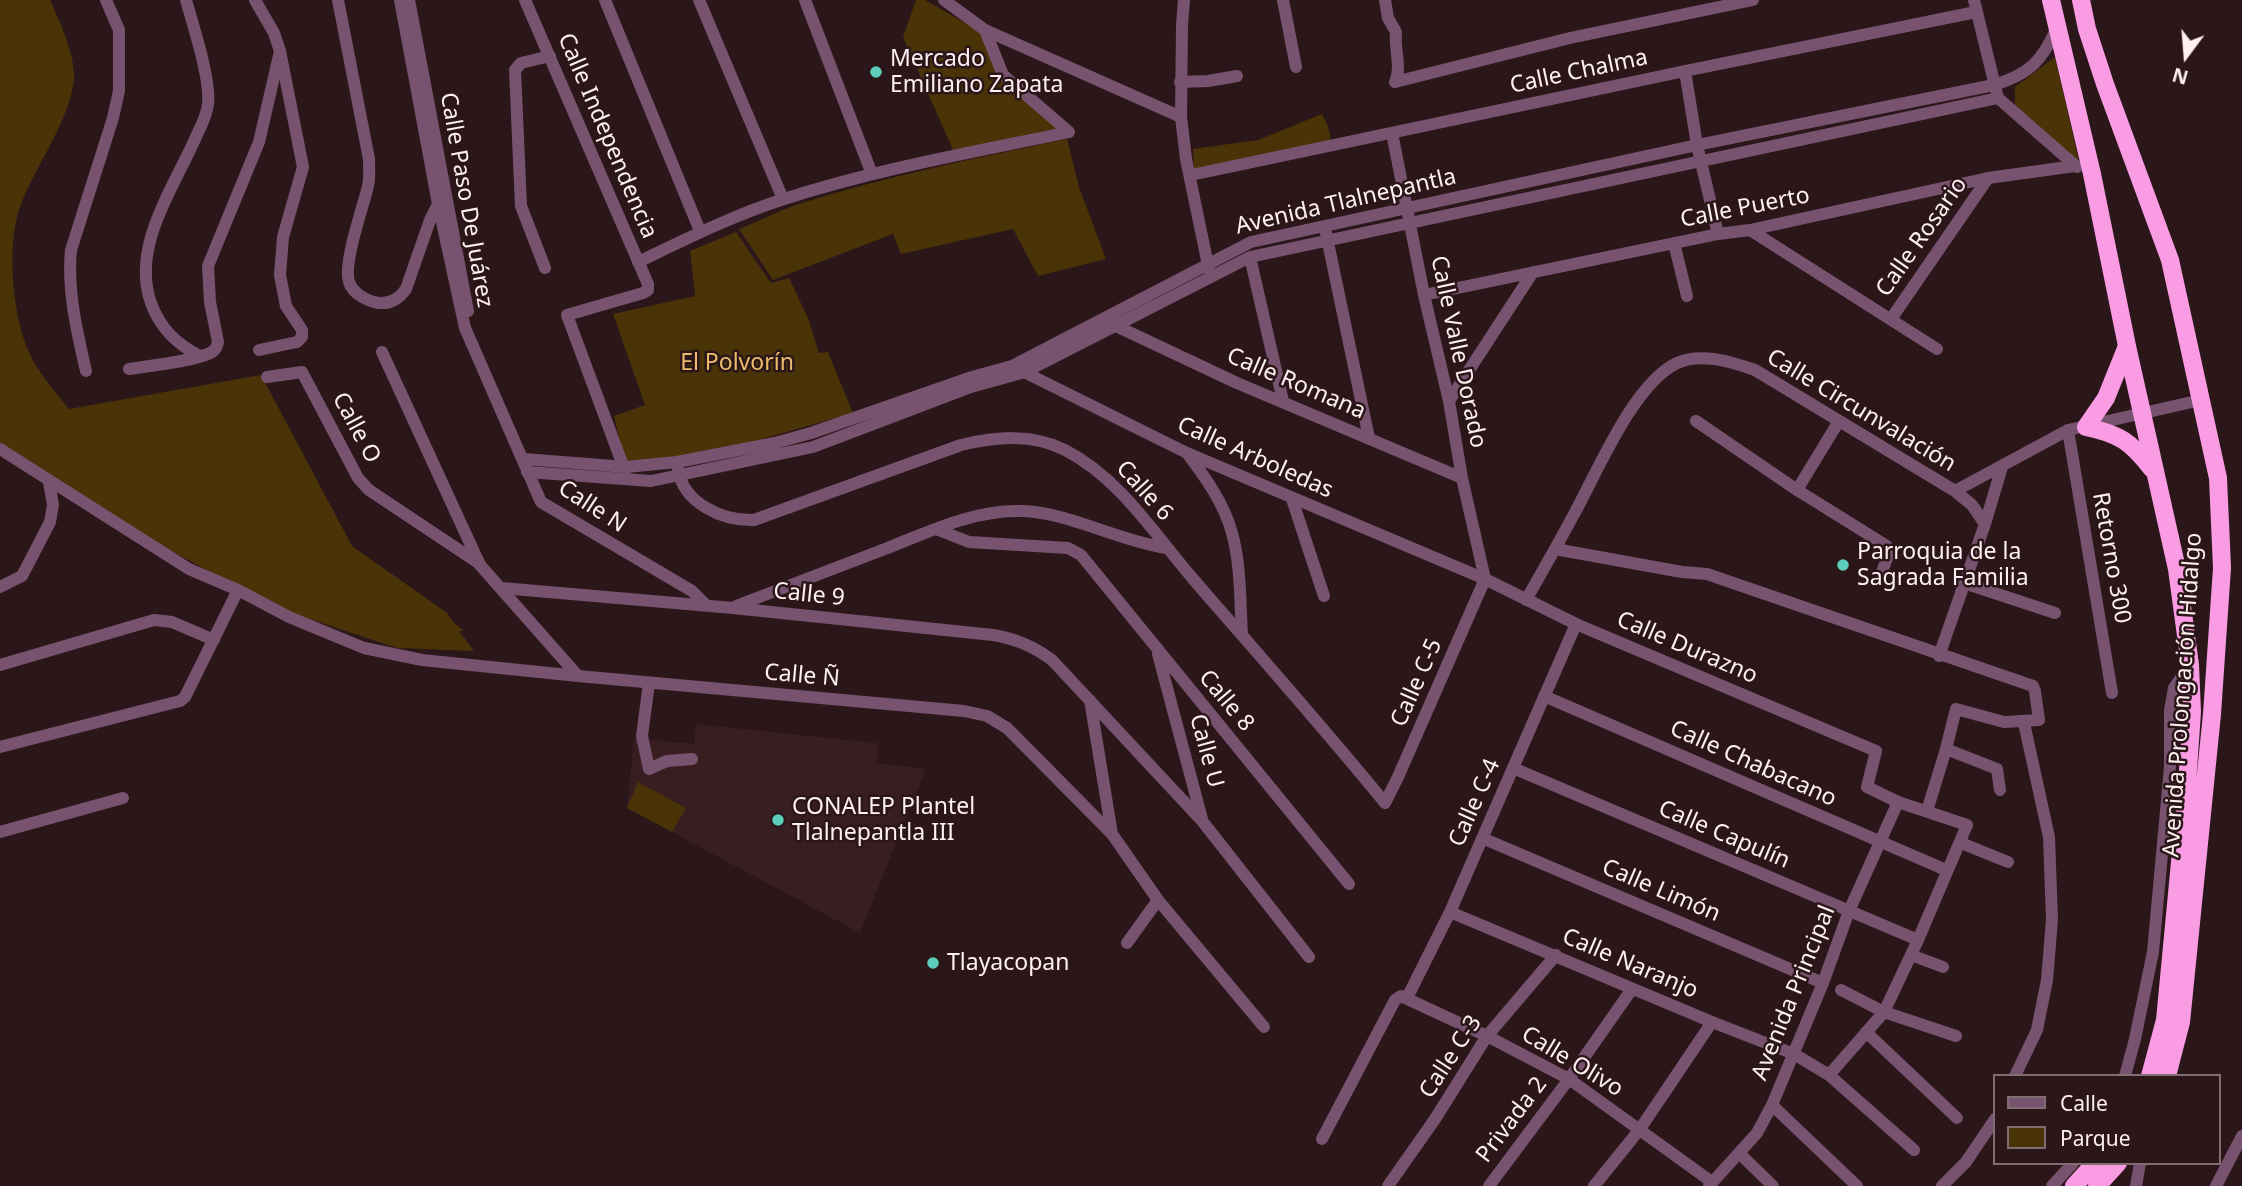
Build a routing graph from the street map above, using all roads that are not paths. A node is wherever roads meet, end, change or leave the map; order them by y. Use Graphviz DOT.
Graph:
graph roads {
  1 [pos="106,0"];
  2 [pos="186,0"];
  3 [pos="255,0"];
  4 [pos="338,0"];
  5 [pos="400,0"];
  6 [pos="408,0"];
  7 [pos="525,0"];
  8 [pos="605,0"];
  9 [pos="699,0"];
  10 [pos="805,0"];
  11 [pos="944,0"];
  12 [pos="1184,0"];
  13 [pos="1283,0"];
  14 [pos="1385,0"];
  15 [pos="1753,0"];
  16 [pos="2051,0"];
  17 [pos="2081,0"];
  18 [pos="1975,6"];
  19 [pos="2057,26"];
  20 [pos="985,30"];
  21 [pos="411,36"];
  22 [pos="280,51"];
  23 [pos="550,56"];
  24 [pos="1296,67"];
  25 [pos="1685,71"];
  26 [pos="1237,76"];
  27 [pos="1180,82"];
  28 [pos="1994,85"];
  29 [pos="1998,99"];
  30 [pos="1181,117"];
  31 [pos="1392,132"];
  32 [pos="1697,145"];
  33 [pos="1702,163"];
  34 [pos="2083,170"];
  35 [pos="872,174"];
  36 [pos="1191,175"];
  37 [pos="1988,178"];
  38 [pos="783,200"];
  39 [pos="438,204"];
  40 [pos="1408,215"];
  41 [pos="1325,224"];
  42 [pos="1750,230"];
  43 [pos="700,231"];
  44 [pos="1718,234"];
  45 [pos="1328,240"];
  46 [pos="1674,243"];
  47 [pos="1250,257"];
  48 [pos="638,262"];
  49 [pos="1208,263"];
  50 [pos="545,268"];
  51 [pos="1533,272"];
  52 [pos="1210,278"];
  53 [pos="1424,295"];
  54 [pos="1687,296"];
  55 [pos="1891,319"];
  56 [pos="1116,326"];
  57 [pos="465,328"];
  58 [pos="2127,346"];
  59 [pos="1937,349"];
  60 [pos="259,350"];
  61 [pos="382,352"];
  62 [pos="200,356"];
  63 [pos="1012,366"];
  64 [pos="129,369"];
  65 [pos="86,371"];
  66 [pos="1025,372"];
  67 [pos="267,377"];
  68 [pos="2201,400"];
  69 [pos="1283,401"];
  70 [pos="1449,401"];
  71 [pos="2142,413"];
  72 [pos="1696,421"];
  73 [pos="1839,421"];
  74 [pos="2077,428"];
  75 [pos="1369,438"];
  76 [pos="0,449"];
  77 [pos="1187,453"];
  78 [pos="524,459"];
  79 [pos="677,463"];
  80 [pos="2002,467"];
  81 [pos="527,472"];
  82 [pos="625,472"];
  83 [pos="2156,475"];
  84 [pos="679,477"];
  85 [pos="1462,478"];
  86 [pos="49,481"];
  87 [pos="1797,490"];
  88 [pos="1955,491"];
  89 [pos="1292,499"];
  90 [pos="1985,524"];
  91 [pos="936,529"];
  92 [pos="1166,548"];
  93 [pos="1555,548"];
  94 [pos="480,565"];
  95 [pos="1880,577"];
  96 [pos="1485,579"];
  97 [pos="1964,583"];
  98 [pos="0,587"];
  99 [pos="502,588"];
  100 [pos="238,590"];
  101 [pos="1324,596"];
  102 [pos="1526,600"];
  103 [pos="706,606"];
  104 [pos="733,608"];
  105 [pos="2055,613"];
  106 [pos="1576,624"];
  107 [pos="1242,636"];
  108 [pos="214,640"];
  109 [pos="1157,650"];
  110 [pos="1939,656"];
  111 [pos="0,664"];
  112 [pos="2190,665"];
  113 [pos="578,677"];
  114 [pos="649,684"];
  115 [pos="2112,693"];
  116 [pos="1544,696"];
  117 [pos="1090,699"];
  118 [pos="2024,723"];
  119 [pos="0,747"];
  120 [pos="1947,749"];
  121 [pos="692,759"];
  122 [pos="1513,768"];
  123 [pos="2000,790"];
  124 [pos="123,798"];
  125 [pos="1898,802"];
  126 [pos="1385,803"];
  127 [pos="1927,811"];
  128 [pos="1203,822"];
  129 [pos="0,832"];
  130 [pos="1112,834"];
  131 [pos="1482,838"];
  132 [pos="1881,842"];
  133 [pos="1961,843"];
  134 [pos="2008,862"];
  135 [pos="1946,870"];
  136 [pos="1349,884"];
  137 [pos="1158,900"];
  138 [pos="1849,911"];
  139 [pos="1450,912"];
  140 [pos="1918,940"];
  141 [pos="1127,943"];
  142 [pos="1556,955"];
  143 [pos="1911,955"];
  144 [pos="1309,957"];
  145 [pos="1943,967"];
  146 [pos="1823,984"];
  147 [pos="1632,989"];
  148 [pos="1841,990"];
  149 [pos="1404,997"];
  150 [pos="1884,1012"];
  151 [pos="1712,1022"];
  152 [pos="1264,1027"];
  153 [pos="1866,1032"];
  154 [pos="1956,1036"];
  155 [pos="1487,1037"];
  156 [pos="1794,1054"];
  157 [pos="1829,1074"];
  158 [pos="2016,1074"];
  159 [pos="2126,1074"];
  160 [pos="2151,1074"];
  161 [pos="2168,1074"];
  162 [pos="1569,1079"];
  163 [pos="1772,1105"];
  164 [pos="1957,1118"];
  165 [pos="1994,1120"];
  166 [pos="1640,1129"];
  167 [pos="2242,1136"];
  168 [pos="1322,1139"];
  169 [pos="1914,1150"];
  170 [pos="1739,1153"];
  171 [pos="2071,1165"];
  172 [pos="2093,1165"];
  173 [pos="2116,1165"];
  174 [pos="2140,1165"];
  175 [pos="1710,1184"];
  176 [pos="1388,1186"];
  177 [pos="1489,1186"];
  178 [pos="1594,1186"];
  179 [pos="1773,1186"];
  180 [pos="1857,1186"];
  181 [pos="1942,1186"];
  182 [pos="2052,1186"];
  183 [pos="2074,1186"];
  184 [pos="2097,1186"];
  185 [pos="2136,1186"];
  186 [pos="2216,1186"];
  1 -- 65 [label="street"];
  2 -- 62 [label="street"];
  3 -- 22 [label="street"];
  4 -- 39 [label="street"];
  5 -- 21 [label="street"];
  6 -- 21 [label="street"];
  7 -- 23 [label="street, Calle Independencia"];
  8 -- 43 [label="street"];
  9 -- 38 [label="street"];
  10 -- 35 [label="street"];
  11 -- 20 [label="street"];
  12 -- 27 [label="street"];
  13 -- 24 [label="street"];
  14 -- 15 [label="street"];
  16 -- 19 [label="highway, Avenida Prolongación Hidalgo"];
  17 -- 68 [label="highway, Avenida Prolongación Hidalgo"];
  18 -- 25 [label="street, Calle Chalma"];
  18 -- 28 [label="street"];
  19 -- 28 [label="street, Avenida Tlalnepantla"];
  19 -- 34 [label="highway, Avenida Prolongación Hidalgo"];
  20 -- 30 [label="street"];
  20 -- 35 [label="street"];
  21 -- 39 [label="street, Calle Paso De Juárez"];
  21 -- 57 [label="street, Calle Paso De Juárez"];
  22 -- 60 [label="street"];
  22 -- 62 [label="street"];
  23 -- 48 [label="street, Calle Independencia"];
  23 -- 50 [label="street"];
  25 -- 31 [label="street, Calle Chalma"];
  25 -- 32 [label="street"];
  26 -- 27 [label="street"];
  27 -- 30 [label="street"];
  28 -- 29 [label="street"];
  28 -- 32 [label="street, Avenida Tlalnepantla"];
  29 -- 33 [label="street, Avenida Tlalnepantla"];
  29 -- 34 [label="street"];
  30 -- 36 [label="street"];
  31 -- 36 [label="street, Calle Chalma"];
  31 -- 40 [label="street, Calle Valle Dorado"];
  32 -- 33 [label="street"];
  32 -- 40 [label="street, Avenida Tlalnepantla"];
  33 -- 40 [label="street, Avenida Tlalnepantla"];
  33 -- 44 [label="street"];
  34 -- 37 [label="street, Calle Puerto"];
  34 -- 58 [label="highway, Avenida Prolongación Hidalgo"];
  35 -- 38 [label="street"];
  36 -- 49 [label="street"];
  37 -- 42 [label="street, Calle Puerto"];
  37 -- 55 [label="street, Calle Rosario"];
  38 -- 43 [label="street"];
  39 -- 57 [label="street, Calle Paso De Juárez"];
  40 -- 41 [label="street, Avenida Tlalnepantla"];
  40 -- 45 [label="street, Avenida Tlalnepantla"];
  40 -- 53 [label="street, Calle Valle Dorado"];
  41 -- 45 [label="street"];
  41 -- 49 [label="street, Avenida Tlalnepantla"];
  42 -- 44 [label="street, Calle Puerto"];
  42 -- 55 [label="street"];
  43 -- 48 [label="street"];
  44 -- 46 [label="street, Calle Puerto"];
  45 -- 47 [label="street, Avenida Tlalnepantla"];
  45 -- 75 [label="street"];
  46 -- 51 [label="street, Calle Puerto"];
  46 -- 54 [label="street"];
  47 -- 52 [label="street, Avenida Tlalnepantla"];
  47 -- 69 [label="street"];
  48 -- 82 [label="street, Calle Independencia"];
  49 -- 52 [label="street"];
  49 -- 63 [label="street, Avenida Tlalnepantla"];
  51 -- 53 [label="street, Calle Puerto"];
  51 -- 70 [label="street"];
  52 -- 56 [label="street, Avenida Tlalnepantla"];
  53 -- 70 [label="street, Calle Valle Dorado"];
  55 -- 59 [label="street"];
  56 -- 66 [label="street, Avenida Tlalnepantla"];
  56 -- 69 [label="street, Calle Romana"];
  57 -- 78 [label="street, Calle N"];
  58 -- 71 [label="highway, Avenida Prolongación Hidalgo"];
  58 -- 74 [label="highway"];
  61 -- 94 [label="street"];
  62 -- 64 [label="street"];
  63 -- 66 [label="street, Calle Arboledas"];
  63 -- 79 [label="street, Avenida Tlalnepantla"];
  66 -- 77 [label="street, Calle Arboledas"];
  66 -- 84 [label="street, Avenida Tlalnepantla"];
  67 -- 94 [label="street, Calle O"];
  68 -- 71 [label="street, Calle Circunvalación"];
  68 -- 161 [label="highway, Avenida Prolongación Hidalgo"];
  69 -- 75 [label="street, Calle Romana"];
  70 -- 85 [label="street, Calle Valle Dorado"];
  71 -- 74 [label="street, Calle Circunvalación"];
  71 -- 83 [label="highway, Avenida Prolongación Hidalgo"];
  72 -- 87 [label="street"];
  73 -- 87 [label="street"];
  73 -- 88 [label="street, Calle Circunvalación"];
  73 -- 93 [label="street, Calle Circunvalación"];
  74 -- 80 [label="street, Calle Circunvalación"];
  74 -- 83 [label="highway"];
  74 -- 115 [label="street, Retorno 300"];
  75 -- 85 [label="street, Calle Romana"];
  76 -- 86 [label="street, Calle Ñ"];
  77 -- 89 [label="street, Calle Arboledas"];
  77 -- 107 [label="street"];
  78 -- 81 [label="street, Calle N"];
  78 -- 82 [label="street, Avenida Tlalnepantla"];
  79 -- 82 [label="street, Avenida Tlalnepantla"];
  79 -- 84 [label="street"];
  80 -- 88 [label="street, Calle Circunvalación"];
  80 -- 90 [label="street"];
  81 -- 82 [label="street, Avenida Tlalnepantla"];
  81 -- 103 [label="street, Calle N"];
  82 -- 84 [label="street, Avenida Tlalnepantla"];
  83 -- 112 [label="highway, Avenida Prolongación Hidalgo"];
  84 -- 92 [label="street, Calle 6"];
  85 -- 96 [label="street, Calle Valle Dorado"];
  86 -- 98 [label="street"];
  86 -- 100 [label="street, Calle Ñ"];
  87 -- 95 [label="street"];
  88 -- 90 [label="street, Calle Circunvalación"];
  89 -- 96 [label="street, Calle Arboledas"];
  89 -- 101 [label="street"];
  90 -- 97 [label="street"];
  91 -- 92 [label="street"];
  91 -- 104 [label="street"];
  91 -- 109 [label="street, Calle 8"];
  92 -- 107 [label="street, Calle 6"];
  93 -- 102 [label="street, Calle Circunvalación"];
  93 -- 110 [label="street"];
  94 -- 99 [label="street"];
  96 -- 102 [label="street, Calle Durazno"];
  96 -- 126 [label="street, Calle C-5"];
  97 -- 105 [label="street"];
  97 -- 110 [label="street"];
  99 -- 103 [label="street, Calle 9"];
  99 -- 113 [label="street"];
  100 -- 108 [label="street"];
  100 -- 113 [label="street, Calle Ñ"];
  102 -- 106 [label="street, Calle Durazno"];
  103 -- 104 [label="street, Calle 9"];
  104 -- 117 [label="street, Calle 9"];
  106 -- 116 [label="street, Calle C-4"];
  106 -- 125 [label="street, Calle Durazno"];
  107 -- 126 [label="street, Calle 6"];
  108 -- 111 [label="street"];
  108 -- 119 [label="street"];
  109 -- 128 [label="street, Calle U"];
  109 -- 136 [label="street, Calle 8"];
  110 -- 118 [label="street"];
  112 -- 159 [label="street"];
  112 -- 160 [label="highway, Avenida Prolongación Hidalgo"];
  113 -- 114 [label="street, Calle Ñ"];
  114 -- 121 [label="street"];
  114 -- 130 [label="street, Calle Ñ"];
  116 -- 122 [label="street, Calle C-4"];
  116 -- 132 [label="street, Calle Chabacano"];
  117 -- 128 [label="street, Calle 9"];
  117 -- 130 [label="street"];
  118 -- 120 [label="street"];
  118 -- 158 [label="street"];
  120 -- 123 [label="street"];
  120 -- 127 [label="street"];
  122 -- 131 [label="street, Calle C-4"];
  122 -- 138 [label="street, Calle Capulín"];
  124 -- 129 [label="street"];
  125 -- 127 [label="street"];
  125 -- 132 [label="street, Avenida Principal"];
  127 -- 133 [label="street"];
  128 -- 144 [label="street, Calle 9"];
  130 -- 137 [label="street, Calle Ñ"];
  131 -- 139 [label="street, Calle C-4"];
  131 -- 146 [label="street, Calle Limón"];
  132 -- 135 [label="street, Calle Chabacano"];
  132 -- 138 [label="street, Avenida Principal"];
  133 -- 134 [label="street"];
  133 -- 135 [label="street"];
  135 -- 140 [label="street"];
  137 -- 141 [label="street"];
  137 -- 152 [label="street, Calle Ñ"];
  138 -- 140 [label="street, Calle Capulín"];
  138 -- 146 [label="street, Avenida Principal"];
  139 -- 142 [label="street, Calle Naranjo"];
  139 -- 149 [label="street, Calle C-4"];
  140 -- 143 [label="street"];
  142 -- 147 [label="street, Calle Naranjo"];
  142 -- 155 [label="street, Calle C-3"];
  143 -- 145 [label="street"];
  143 -- 150 [label="street"];
  146 -- 156 [label="street, Avenida Principal"];
  147 -- 151 [label="street, Calle Naranjo"];
  147 -- 162 [label="street, Privada 2"];
  148 -- 150 [label="street"];
  149 -- 155 [label="street, Calle Olivo"];
  149 -- 168 [label="street, Calle C-4"];
  150 -- 153 [label="street"];
  150 -- 154 [label="street"];
  151 -- 156 [label="street, Calle Naranjo"];
  151 -- 166 [label="street"];
  153 -- 157 [label="street"];
  153 -- 164 [label="street"];
  155 -- 162 [label="street, Calle Olivo"];
  155 -- 176 [label="street, Calle C-3"];
  156 -- 157 [label="street, Calle Naranjo"];
  156 -- 163 [label="street, Avenida Principal"];
  157 -- 169 [label="street, Calle Naranjo"];
  162 -- 166 [label="street, Calle Olivo"];
  162 -- 177 [label="street, Privada 2"];
  163 -- 170 [label="street, Avenida Principal"];
  163 -- 180 [label="street"];
  165 -- 181 [label="street"];
  166 -- 175 [label="street, Calle Olivo"];
  166 -- 178 [label="street"];
  167 -- 186 [label="street"];
  170 -- 175 [label="street, Avenida Principal"];
  170 -- 179 [label="street"];
  171 -- 182 [label="street"];
  172 -- 183 [label="highway"];
  173 -- 184 [label="highway"];
  174 -- 185 [label="street"];
}
